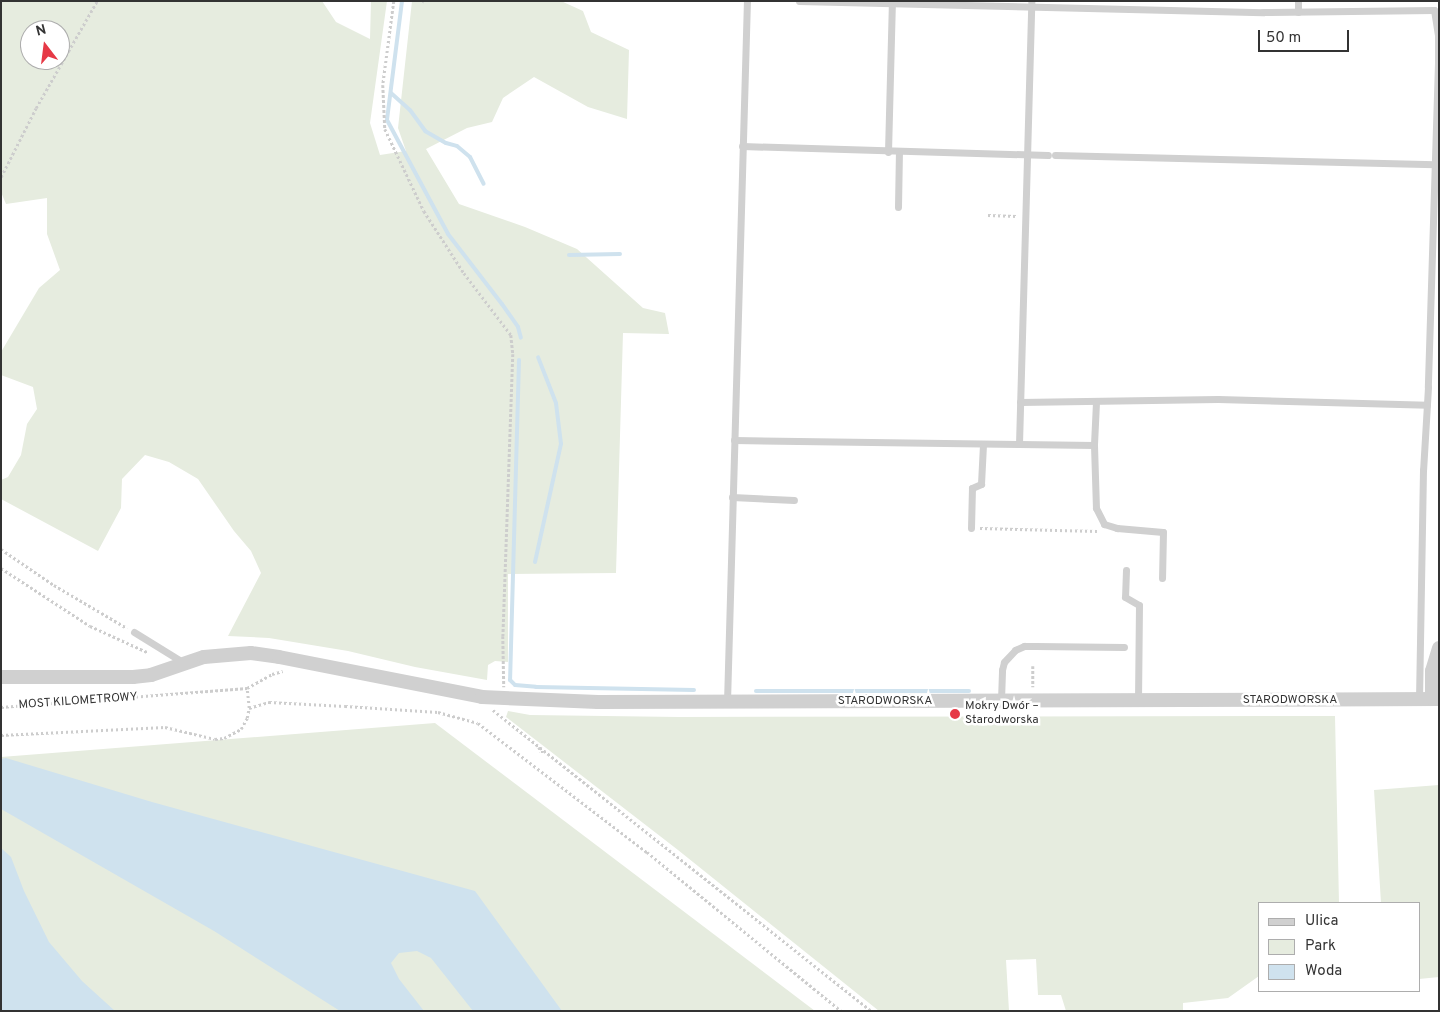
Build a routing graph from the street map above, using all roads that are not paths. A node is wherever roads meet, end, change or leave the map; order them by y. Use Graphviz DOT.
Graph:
graph roads {
  1 [pos="747,1"];
  2 [pos="799,1"];
  3 [pos="809,1"];
  4 [pos="1298,1"];
  5 [pos="1402,1"];
  6 [pos="1433,1"];
  7 [pos="892,4"];
  8 [pos="1030,4"];
  9 [pos="1401,10"];
  10 [pos="1434,10"];
  11 [pos="1298,12"];
  12 [pos="742,146"];
  13 [pos="888,152"];
  14 [pos="899,152"];
  15 [pos="1027,154"];
  16 [pos="1435,164"];
  17 [pos="898,207"];
  18 [pos="1020,402"];
  19 [pos="1096,402"];
  20 [pos="1427,404"];
  21 [pos="734,440"];
  22 [pos="983,444"];
  23 [pos="1018,444"];
  24 [pos="1094,445"];
  25 [pos="732,497"];
  26 [pos="794,500"];
  27 [pos="971,528"];
  28 [pos="1126,570"];
  29 [pos="1162,578"];
  30 [pos="134,632"];
  31 [pos="1124,647"];
  32 [pos="1439,648"];
  33 [pos="184,663"];
  34 [pos="1,677"];
  35 [pos="1430,699"];
  36 [pos="1002,700"];
  37 [pos="726,702"];
  38 [pos="1138,702"];
  1 -- 12 [label="lane"];
  2 -- 3 [label="lane"];
  3 -- 7 [label="lane"];
  4 -- 11 [label="lane"];
  5 -- 9 [label="lane"];
  6 -- 10 [label="lane"];
  7 -- 8 [label="lane"];
  7 -- 13 [label="lane"];
  8 -- 11 [label="lane"];
  8 -- 15 [label="lane"];
  9 -- 10 [label="lane"];
  9 -- 11 [label="lane"];
  10 -- 16 [label="lane"];
  12 -- 13 [label="lane"];
  12 -- 21 [label="lane"];
  13 -- 14 [label="lane"];
  14 -- 15 [label="lane"];
  14 -- 17 [label="lane"];
  15 -- 16 [label="lane"];
  15 -- 18 [label="lane"];
  16 -- 20 [label="lane"];
  18 -- 19 [label="lane"];
  18 -- 23 [label="lane"];
  19 -- 20 [label="lane"];
  19 -- 24 [label="lane"];
  20 -- 35 [label="lane"];
  21 -- 22 [label="lane"];
  21 -- 25 [label="lane"];
  22 -- 23 [label="lane"];
  22 -- 27 [label="lane"];
  23 -- 24 [label="lane"];
  24 -- 29 [label="lane"];
  25 -- 26 [label="lane"];
  25 -- 37 [label="lane"];
  28 -- 38 [label="lane"];
  30 -- 33 [label="lane"];
  31 -- 36 [label="lane"];
  32 -- 35 [label="street"];
  33 -- 34 [label="street, STARODWORSKA"];
  33 -- 37 [label="street, STARODWORSKA"];
  35 -- 38 [label="street, STARODWORSKA"];
  36 -- 37 [label="street, STARODWORSKA"];
  36 -- 38 [label="street, STARODWORSKA"];
}
